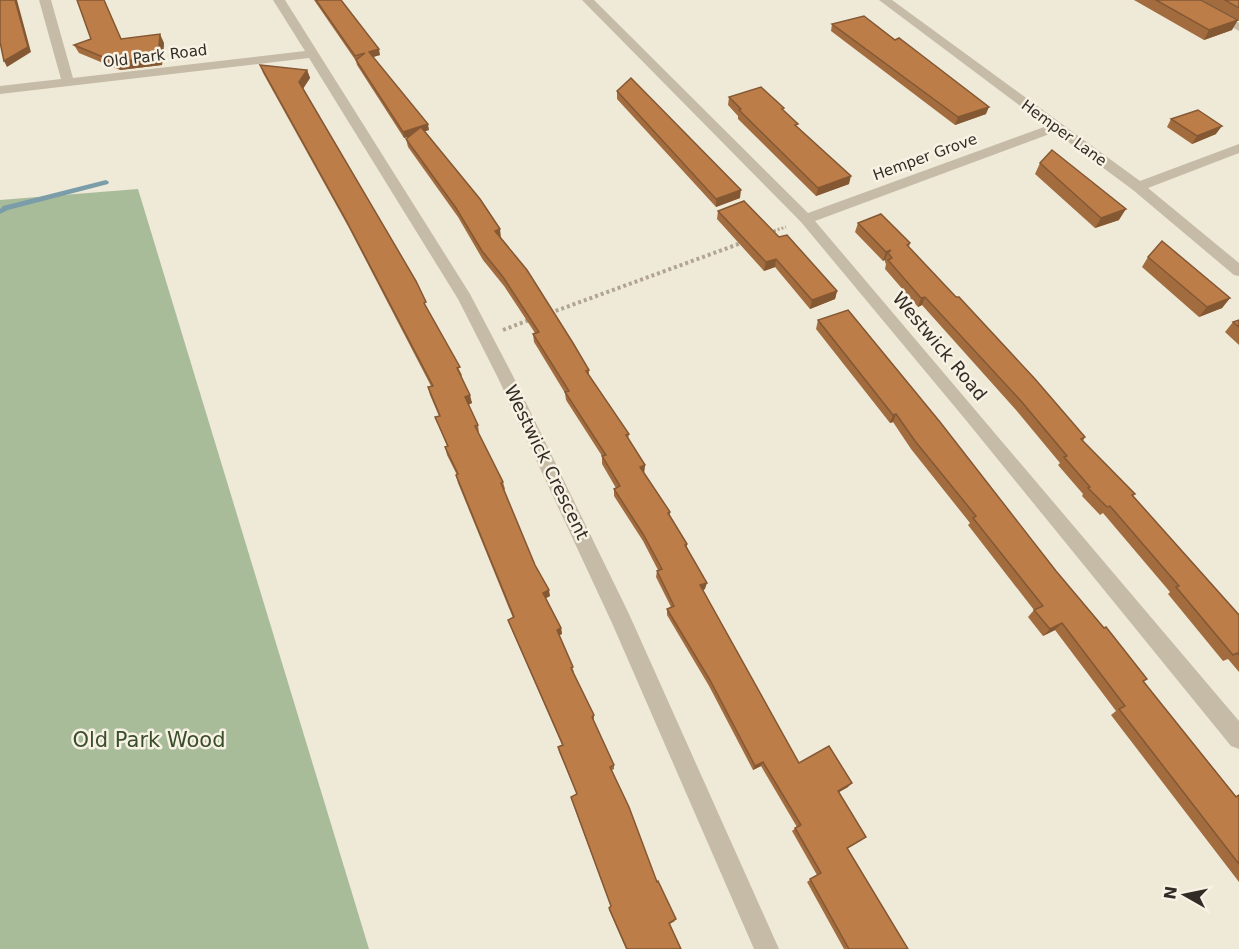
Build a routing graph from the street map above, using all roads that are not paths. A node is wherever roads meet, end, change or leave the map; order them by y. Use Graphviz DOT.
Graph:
graph roads {
  1 [pos="45,0"];
  2 [pos="279,0"];
  3 [pos="588,0"];
  4 [pos="885,0"];
  5 [pos="1198,1"];
  6 [pos="1239,28"];
  7 [pos="313,54"];
  8 [pos="68,83"];
  9 [pos="0,90"];
  10 [pos="1056,127"];
  11 [pos="1239,148"];
  12 [pos="1138,187"];
  13 [pos="806,219"];
  14 [pos="1239,272"];
  15 [pos="1239,738"];
  16 [pos="767,949"];
  1 -- 8 [label="street"];
  2 -- 7 [label="street, Westwick Crescent"];
  3 -- 13 [label="street, Westwick Road"];
  4 -- 10 [label="street, Hemper Lane"];
  5 -- 6 [label="street"];
  7 -- 8 [label="street, Old Park Road"];
  7 -- 16 [label="street, Westwick Crescent"];
  8 -- 9 [label="street, Old Park Road"];
  10 -- 12 [label="street, Hemper Lane"];
  10 -- 13 [label="street, Hemper Grove"];
  11 -- 12 [label="street"];
  12 -- 14 [label="street, Hemper Lane"];
  13 -- 15 [label="street, Westwick Road"];
}
